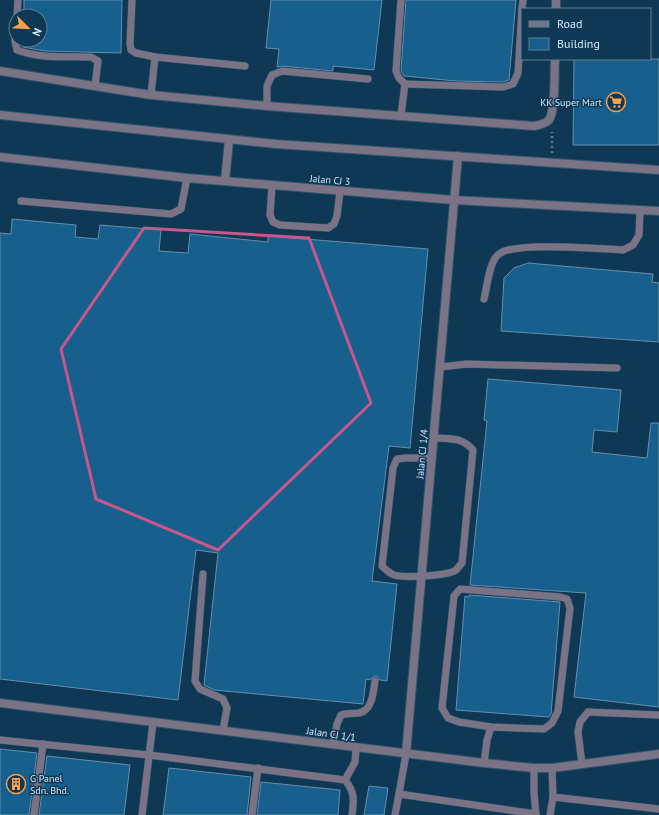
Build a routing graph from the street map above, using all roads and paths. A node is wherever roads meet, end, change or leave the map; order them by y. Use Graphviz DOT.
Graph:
graph roads {
  1 [pos="132,0"];
  2 [pos="400,0"];
  3 [pos="521,25"];
  4 [pos="16,48"];
  5 [pos="155,57"];
  6 [pos="555,60"];
  7 [pos="245,66"];
  8 [pos="0,71"];
  9 [pos="368,79"];
  10 [pos="405,84"];
  11 [pos="95,86"];
  12 [pos="151,95"];
  13 [pos="267,106"];
  14 [pos="0,115"];
  15 [pos="401,115"];
  16 [pos="549,120"];
  17 [pos="229,140"];
  18 [pos="458,156"];
  19 [pos="0,157"];
  20 [pos="552,163"];
  21 [pos="659,170"];
  22 [pos="187,178"];
  23 [pos="225,181"];
  24 [pos="272,185"];
  25 [pos="340,191"];
  26 [pos="454,200"];
  27 [pos="21,201"];
  28 [pos="640,211"];
  29 [pos="659,211"];
  30 [pos="484,299"];
  31 [pos="440,367"];
  32 [pos="617,368"];
  33 [pos="434,438"];
  34 [pos="432,458"];
  35 [pos="203,574"];
  36 [pos="422,577"];
  37 [pos="375,681"];
  38 [pos="0,703"];
  39 [pos="659,715"];
  40 [pos="153,722"];
  41 [pos="491,727"];
  42 [pos="223,730"];
  43 [pos="0,740"];
  44 [pos="43,744"];
  45 [pos="333,744"];
  46 [pos="356,748"];
  47 [pos="406,754"];
  48 [pos="659,754"];
  49 [pos="149,755"];
  50 [pos="484,763"];
  51 [pos="582,764"];
  52 [pos="258,768"];
  53 [pos="534,768"];
  54 [pos="552,768"];
  55 [pos="345,780"];
  56 [pos="399,794"];
  57 [pos="553,797"];
  58 [pos="659,808"];
  59 [pos="34,815"];
  60 [pos="142,815"];
  61 [pos="252,815"];
  62 [pos="352,815"];
  63 [pos="395,815"];
  64 [pos="536,815"];
  65 [pos="550,815"];
  1 -- 5 [label="lane"];
  2 -- 10 [label="lane"];
  3 -- 10 [label="lane"];
  4 -- 11 [label="lane"];
  5 -- 7 [label="lane"];
  5 -- 12 [label="lane"];
  6 -- 16 [label="street"];
  8 -- 11 [label="street"];
  9 -- 13 [label="lane"];
  10 -- 15 [label="lane"];
  11 -- 12 [label="street"];
  12 -- 13 [label="street"];
  13 -- 15 [label="street"];
  14 -- 17 [label="street"];
  15 -- 16 [label="street"];
  16 -- 20 [label="path"];
  17 -- 18 [label="street"];
  17 -- 23 [label="street"];
  18 -- 20 [label="street"];
  18 -- 26 [label="street, Jalan CJ 1/4"];
  19 -- 22 [label="street, Jalan CJ 3"];
  20 -- 21 [label="street"];
  22 -- 23 [label="street, Jalan CJ 3"];
  22 -- 27 [label="lane"];
  23 -- 24 [label="street, Jalan CJ 3"];
  24 -- 25 [label="street, Jalan CJ 3"];
  24 -- 25 [label="lane"];
  25 -- 26 [label="street, Jalan CJ 3"];
  26 -- 28 [label="street, Jalan CJ 3"];
  26 -- 31 [label="street, Jalan CJ 1/4"];
  28 -- 29 [label="street, Jalan CJ 3"];
  28 -- 30 [label="lane"];
  31 -- 32 [label="lane"];
  31 -- 33 [label="street, Jalan CJ 1/4"];
  33 -- 34 [label="street, Jalan CJ 1/4"];
  33 -- 36 [label="lane"];
  34 -- 36 [label="street, Jalan CJ 1/4"];
  34 -- 36 [label="lane"];
  35 -- 42 [label="lane"];
  36 -- 47 [label="street, Jalan CJ 1/4"];
  37 -- 45 [label="lane"];
  38 -- 40 [label="street, Jalan CJ 1/1"];
  39 -- 51 [label="lane"];
  40 -- 42 [label="street, Jalan CJ 1/1"];
  40 -- 49 [label="lane"];
  41 -- 41 [label="lane"];
  41 -- 50 [label="lane"];
  42 -- 45 [label="street, Jalan CJ 1/1"];
  43 -- 44 [label="lane"];
  44 -- 49 [label="lane"];
  44 -- 59 [label="lane"];
  45 -- 46 [label="street, Jalan CJ 1/1"];
  46 -- 47 [label="street, Jalan CJ 1/1"];
  46 -- 55 [label="lane"];
  47 -- 50 [label="street, Jalan CJ 1/1"];
  47 -- 56 [label="lane"];
  48 -- 51 [label="street, Jalan CJ 1/1"];
  49 -- 52 [label="lane"];
  49 -- 60 [label="lane"];
  50 -- 53 [label="street, Jalan CJ 1/1"];
  51 -- 54 [label="street, Jalan CJ 1/1"];
  52 -- 55 [label="lane"];
  52 -- 61 [label="lane"];
  53 -- 54 [label="street, Jalan CJ 1/1"];
  53 -- 64 [label="lane"];
  54 -- 57 [label="lane"];
  55 -- 62 [label="lane"];
  56 -- 63 [label="lane"];
  56 -- 64 [label="lane"];
  57 -- 58 [label="lane"];
  57 -- 65 [label="lane"];
}
